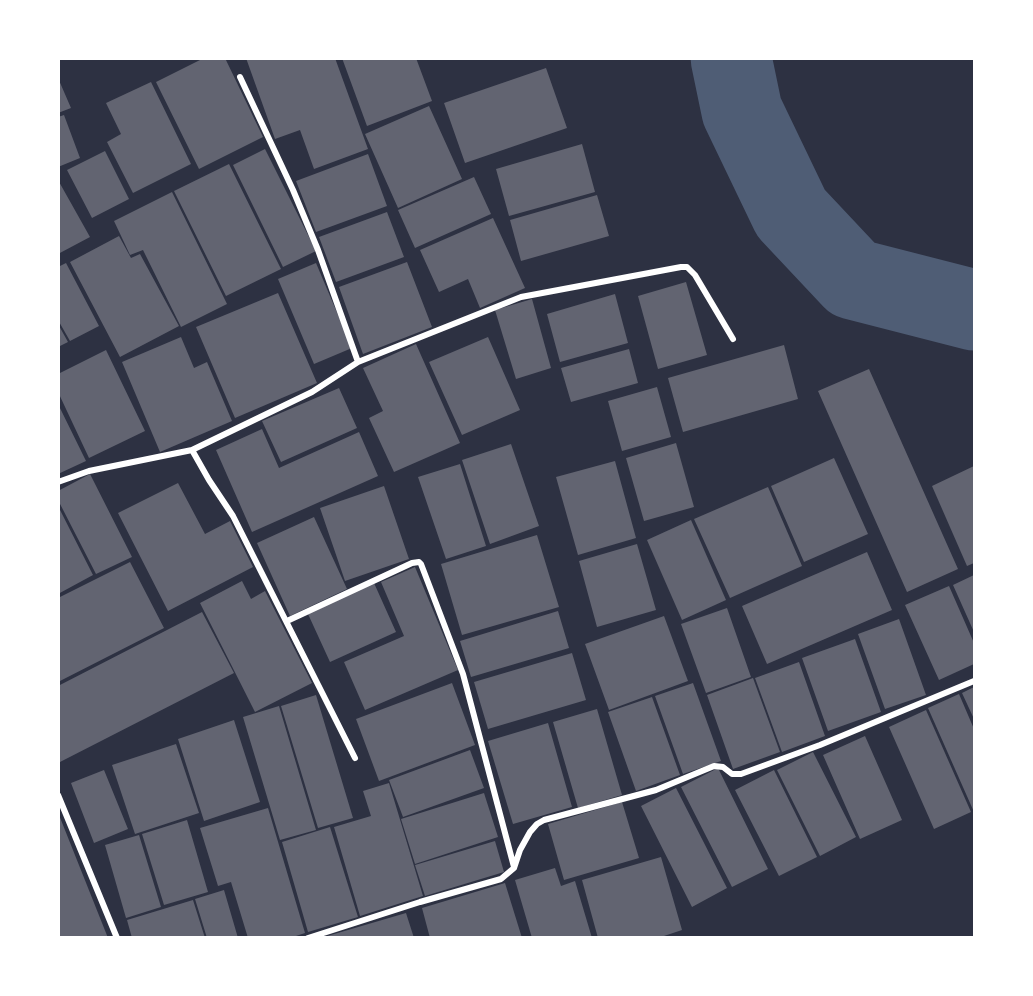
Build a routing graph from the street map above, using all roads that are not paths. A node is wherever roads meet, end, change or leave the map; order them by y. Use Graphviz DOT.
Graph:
graph roads {
  1 [pos="240,77"];
  2 [pos="733,339"];
  3 [pos="358,362"];
  4 [pos="192,450"];
  5 [pos="58,482"];
  6 [pos="287,621"];
  7 [pos="975,681"];
  8 [pos="355,758"];
  9 [pos="58,795"];
  10 [pos="514,868"];
  11 [pos="117,938"];
  12 [pos="308,938"];
  1 -- 3 [label="street"];
  2 -- 3 [label="street"];
  3 -- 4 [label="street"];
  4 -- 5 [label="street"];
  4 -- 6 [label="street"];
  6 -- 8 [label="street"];
  6 -- 10 [label="street"];
  7 -- 10 [label="street"];
  9 -- 11 [label="street"];
  10 -- 12 [label="street"];
}
